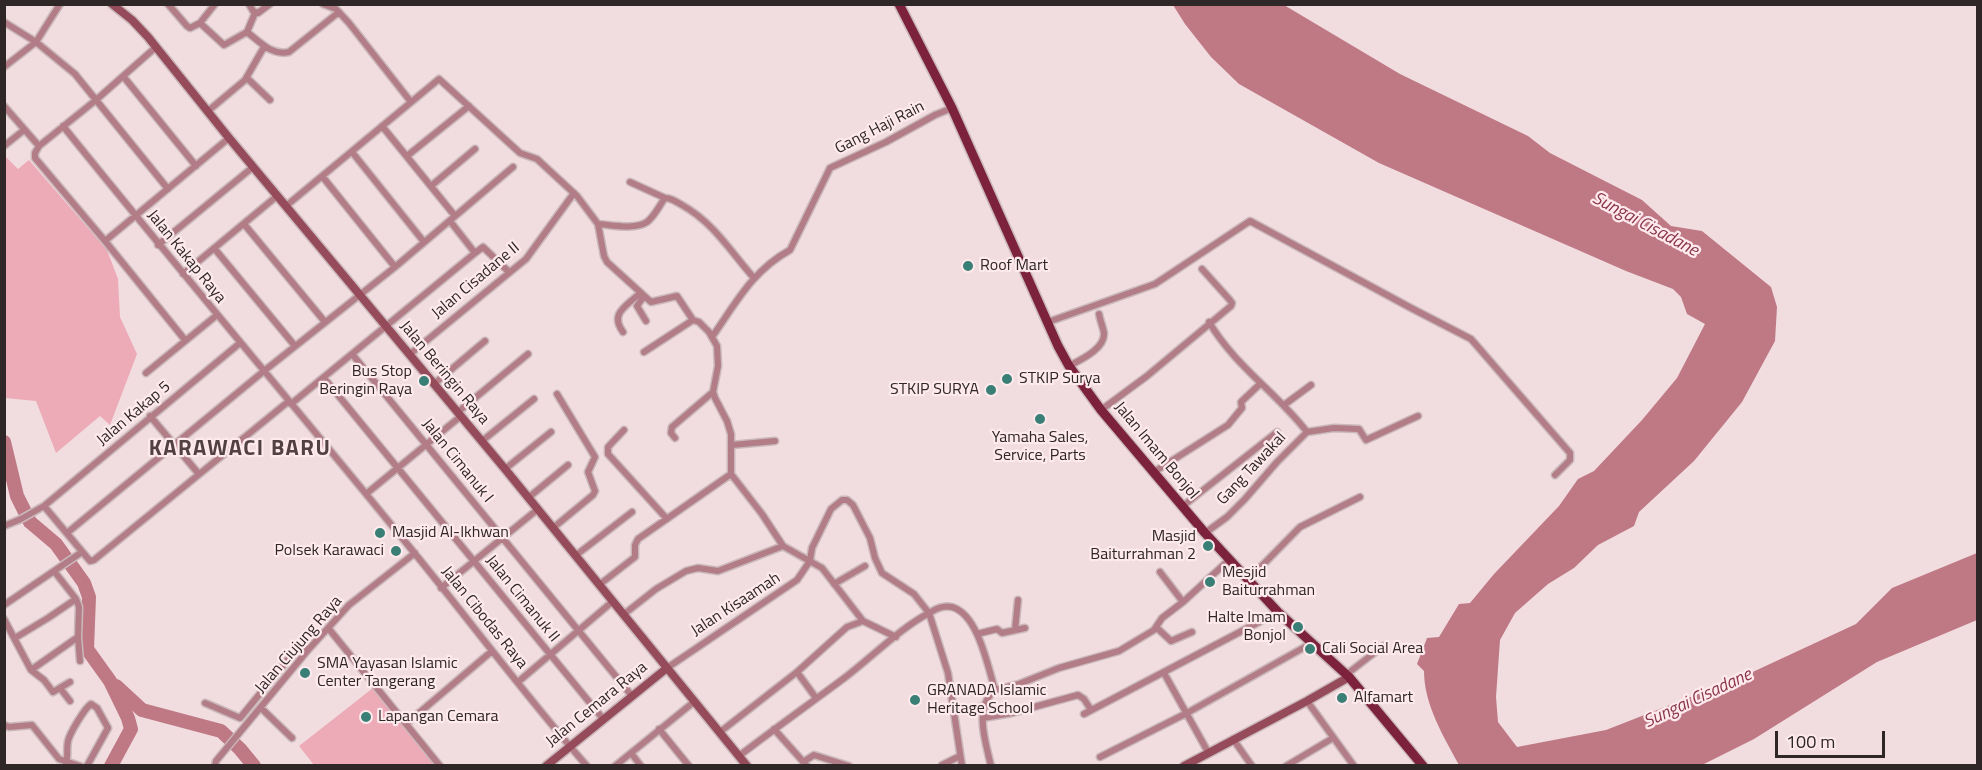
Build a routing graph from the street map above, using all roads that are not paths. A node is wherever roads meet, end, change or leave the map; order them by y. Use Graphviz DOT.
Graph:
graph roads {
  1 [pos="60,4"];
  2 [pos="112,4"];
  3 [pos="168,4"];
  4 [pos="215,4"];
  5 [pos="249,4"];
  6 [pos="270,4"];
  7 [pos="323,4"];
  8 [pos="899,4"];
  9 [pos="339,12"];
  10 [pos="255,13"];
  11 [pos="4,22"];
  12 [pos="200,23"];
  13 [pos="247,32"];
  14 [pos="36,42"];
  15 [pos="156,47"];
  16 [pos="264,47"];
  17 [pos="4,68"];
  18 [pos="123,76"];
  19 [pos="247,78"];
  20 [pos="96,100"];
  21 [pos="270,100"];
  22 [pos="411,102"];
  23 [pos="4,106"];
  24 [pos="469,106"];
  25 [pos="952,108"];
  26 [pos="207,111"];
  27 [pos="63,126"];
  28 [pos="382,126"];
  29 [pos="24,130"];
  30 [pos="229,138"];
  31 [pos="4,146"];
  32 [pos="39,146"];
  33 [pos="475,149"];
  34 [pos="352,152"];
  35 [pos="407,156"];
  36 [pos="196,166"];
  37 [pos="253,167"];
  38 [pos="513,167"];
  39 [pos="322,176"];
  40 [pos="630,182"];
  41 [pos="431,186"];
  42 [pos="168,189"];
  43 [pos="574,193"];
  44 [pos="277,196"];
  45 [pos="665,198"];
  46 [pos="286,206"];
  47 [pos="135,216"];
  48 [pos="453,219"];
  49 [pos="244,224"];
  50 [pos="598,224"];
  51 [pos="105,240"];
  52 [pos="424,243"];
  53 [pos="158,245"];
  54 [pos="214,248"];
  55 [pos="475,253"];
  56 [pos="395,267"];
  57 [pos="1202,269"];
  58 [pos="509,272"];
  59 [pos="183,274"];
  60 [pos="753,278"];
  61 [pos="359,295"];
  62 [pos="642,295"];
  63 [pos="1099,314"];
  64 [pos="217,315"];
  65 [pos="693,320"];
  66 [pos="646,321"];
  67 [pos="324,322"];
  68 [pos="1048,322"];
  69 [pos="1209,322"];
  70 [pos="386,327"];
  71 [pos="623,332"];
  72 [pos="712,337"];
  73 [pos="185,340"];
  74 [pos="485,341"];
  75 [pos="240,343"];
  76 [pos="295,346"];
  77 [pos="644,352"];
  78 [pos="352,354"];
  79 [pos="528,354"];
  80 [pos="409,355"];
  81 [pos="1069,366"];
  82 [pos="264,371"];
  83 [pos="146,373"];
  84 [pos="324,378"];
  85 [pos="434,384"];
  86 [pos="1260,384"];
  87 [pos="1311,385"];
  88 [pos="713,392"];
  89 [pos="557,394"];
  90 [pos="534,399"];
  91 [pos="290,403"];
  92 [pos="1284,405"];
  93 [pos="1101,410"];
  94 [pos="460,414"];
  95 [pos="150,416"];
  96 [pos="1418,416"];
  97 [pos="624,430"];
  98 [pos="551,432"];
  99 [pos="1277,432"];
  100 [pos="1307,432"];
  101 [pos="675,438"];
  102 [pos="482,441"];
  103 [pos="775,441"];
  104 [pos="426,445"];
  105 [pos="732,445"];
  106 [pos="175,446"];
  107 [pos="568,465"];
  108 [pos="397,468"];
  109 [pos="505,469"];
  110 [pos="1154,472"];
  111 [pos="198,473"];
  112 [pos="731,474"];
  113 [pos="1555,474"];
  114 [pos="366,494"];
  115 [pos="1360,497"];
  116 [pos="528,498"];
  117 [pos="44,506"];
  118 [pos="1183,506"];
  119 [pos="538,509"];
  120 [pos="632,512"];
  121 [pos="667,519"];
  122 [pos="4,526"];
  123 [pos="553,528"];
  124 [pos="67,533"];
  125 [pos="1205,533"];
  126 [pos="502,538"];
  127 [pos="783,546"];
  128 [pos="82,552"];
  129 [pos="415,553"];
  130 [pos="575,556"];
  131 [pos="1229,560"];
  132 [pos="810,561"];
  133 [pos="474,562"];
  134 [pos="865,566"];
  135 [pos="57,569"];
  136 [pos="1160,572"];
  137 [pos="1247,581"];
  138 [pos="834,584"];
  139 [pos="599,585"];
  140 [pos="441,588"];
  141 [pos="76,599"];
  142 [pos="1018,600"];
  143 [pos="612,602"];
  144 [pos="1183,602"];
  145 [pos="4,605"];
  146 [pos="1278,612"];
  147 [pos="929,613"];
  148 [pos="623,615"];
  149 [pos="4,619"];
  150 [pos="863,621"];
  151 [pos="1025,628"];
  152 [pos="1156,628"];
  153 [pos="329,629"];
  154 [pos="1015,630"];
  155 [pos="578,631"];
  156 [pos="1192,632"];
  157 [pos="977,634"];
  158 [pos="896,636"];
  159 [pos="78,637"];
  160 [pos="15,638"];
  161 [pos="1312,643"];
  162 [pos="1383,646"];
  163 [pos="308,650"];
  164 [pos="492,651"];
  165 [pos="549,654"];
  166 [pos="80,661"];
  167 [pos="667,668"];
  168 [pos="31,670"];
  169 [pos="797,672"];
  170 [pos="1164,673"];
  171 [pos="1348,676"];
  172 [pos="70,682"];
  173 [pos="518,682"];
  174 [pos="60,688"];
  175 [pos="995,690"];
  176 [pos="632,696"];
  177 [pos="816,698"];
  178 [pos="70,701"];
  179 [pos="694,701"];
  180 [pos="1307,701"];
  181 [pos="205,703"];
  182 [pos="986,706"];
  183 [pos="261,708"];
  184 [pos="1091,710"];
  185 [pos="955,711"];
  186 [pos="1187,713"];
  187 [pos="1084,714"];
  188 [pos="240,718"];
  189 [pos="983,718"];
  190 [pos="603,720"];
  191 [pos="248,723"];
  192 [pos="406,724"];
  193 [pos="4,725"];
  194 [pos="659,729"];
  195 [pos="774,729"];
  196 [pos="720,732"];
  197 [pos="292,738"];
  198 [pos="1333,738"];
  199 [pos="1233,739"];
  200 [pos="570,746"];
  201 [pos="1208,752"];
  202 [pos="631,753"];
  203 [pos="739,756"];
  204 [pos="960,756"];
  205 [pos="1100,757"];
  206 [pos="66,763"];
  207 [pos="805,764"];
  208 [pos="1189,764"];
  209 [pos="80,765"];
  210 [pos="87,765"];
  211 [pos="215,765"];
  212 [pos="440,765"];
  213 [pos="546,765"];
  214 [pos="587,765"];
  215 [pos="615,765"];
  216 [pos="641,765"];
  217 [pos="689,765"];
  218 [pos="747,765"];
  219 [pos="849,765"];
  220 [pos="942,765"];
  221 [pos="962,765"];
  222 [pos="991,765"];
  223 [pos="1252,765"];
  224 [pos="1286,765"];
  225 [pos="1354,765"];
  226 [pos="1422,765"];
  1 -- 14 [label="street"];
  2 -- 15 [label="street, Jalan Beringin Raya"];
  3 -- 12 [label="street"];
  4 -- 12 [label="street"];
  5 -- 10 [label="street"];
  6 -- 10 [label="street"];
  7 -- 9 [label="street"];
  8 -- 25 [label="main road, Jalan Imam Bonjol"];
  9 -- 16 [label="street"];
  9 -- 22 [label="street"];
  10 -- 13 [label="street"];
  11 -- 14 [label="street"];
  12 -- 13 [label="street"];
  13 -- 16 [label="street"];
  14 -- 17 [label="street"];
  14 -- 20 [label="street"];
  15 -- 18 [label="street"];
  15 -- 26 [label="street, Jalan Beringin Raya"];
  16 -- 19 [label="street"];
  18 -- 20 [label="street"];
  18 -- 36 [label="street"];
  19 -- 21 [label="street"];
  19 -- 26 [label="street"];
  20 -- 27 [label="street"];
  20 -- 42 [label="street"];
  22 -- 24 [label="street"];
  22 -- 28 [label="street"];
  23 -- 29 [label="street"];
  24 -- 35 [label="street"];
  24 -- 43 [label="street"];
  25 -- 60 [label="street, Gang Haji Rain"];
  25 -- 68 [label="main road, Jalan Imam Bonjol"];
  26 -- 30 [label="street, Jalan Beringin Raya"];
  27 -- 32 [label="street"];
  27 -- 47 [label="street, Jalan Kakap Raya"];
  28 -- 34 [label="street"];
  28 -- 35 [label="street"];
  29 -- 31 [label="street"];
  29 -- 32 [label="street"];
  30 -- 36 [label="street"];
  30 -- 37 [label="street, Jalan Beringin Raya"];
  32 -- 51 [label="street"];
  33 -- 41 [label="street"];
  34 -- 39 [label="street"];
  34 -- 52 [label="street"];
  35 -- 41 [label="street"];
  36 -- 42 [label="street"];
  37 -- 44 [label="street, Jalan Beringin Raya"];
  37 -- 53 [label="street"];
  38 -- 48 [label="street"];
  39 -- 46 [label="street"];
  39 -- 56 [label="street"];
  40 -- 45 [label="street"];
  41 -- 48 [label="street"];
  42 -- 47 [label="street"];
  43 -- 50 [label="street"];
  43 -- 58 [label="street, Jalan Cisadane II"];
  44 -- 46 [label="street, Jalan Beringin Raya"];
  44 -- 49 [label="street"];
  45 -- 50 [label="street"];
  45 -- 60 [label="street"];
  46 -- 61 [label="street, Jalan Beringin Raya"];
  47 -- 51 [label="street"];
  47 -- 53 [label="street, Jalan Kakap Raya"];
  48 -- 52 [label="street"];
  48 -- 55 [label="street"];
  49 -- 54 [label="street"];
  49 -- 67 [label="street"];
  50 -- 62 [label="street"];
  51 -- 73 [label="street"];
  52 -- 56 [label="street"];
  53 -- 59 [label="street, Jalan Kakap Raya"];
  54 -- 59 [label="street"];
  54 -- 76 [label="street"];
  55 -- 58 [label="street"];
  55 -- 70 [label="street"];
  56 -- 61 [label="street"];
  57 -- 69 [label="street"];
  58 -- 80 [label="street, Jalan Cisadane II"];
  59 -- 64 [label="street, Jalan Kakap Raya"];
  60 -- 72 [label="street, Gang Haji Rain"];
  61 -- 67 [label="street"];
  61 -- 70 [label="street, Jalan Beringin Raya"];
  62 -- 65 [label="street"];
  62 -- 66 [label="street"];
  62 -- 71 [label="street"];
  63 -- 81 [label="street"];
  64 -- 73 [label="street"];
  64 -- 75 [label="street, Jalan Kakap Raya"];
  65 -- 72 [label="street"];
  65 -- 77 [label="street"];
  67 -- 76 [label="street"];
  68 -- 81 [label="main road, Jalan Imam Bonjol"];
  68 -- 113 [label="street"];
  69 -- 86 [label="street"];
  69 -- 93 [label="street"];
  70 -- 78 [label="street"];
  70 -- 80 [label="street, Jalan Beringin Raya"];
  72 -- 88 [label="street"];
  73 -- 83 [label="street"];
  74 -- 85 [label="street"];
  75 -- 82 [label="street, Jalan Kakap Raya"];
  75 -- 95 [label="street, Jalan Kakap 5"];
  76 -- 82 [label="street"];
  78 -- 84 [label="street"];
  78 -- 104 [label="street, Jalan Cimanuk I"];
  79 -- 94 [label="street"];
  80 -- 85 [label="street, Jalan Beringin Raya"];
  81 -- 93 [label="main road, Jalan Imam Bonjol"];
  82 -- 91 [label="street, Jalan Kakap Raya"];
  82 -- 106 [label="street"];
  84 -- 91 [label="street"];
  84 -- 108 [label="street, Jalan Cimanuk II"];
  85 -- 94 [label="street, Jalan Beringin Raya"];
  86 -- 92 [label="street"];
  86 -- 110 [label="street"];
  87 -- 92 [label="street"];
  88 -- 101 [label="street"];
  88 -- 105 [label="street"];
  89 -- 123 [label="street"];
  90 -- 102 [label="street"];
  91 -- 111 [label="street"];
  91 -- 114 [label="street, Jalan Cibodas Raya"];
  92 -- 100 [label="street"];
  93 -- 110 [label="main road, Jalan Imam Bonjol"];
  94 -- 102 [label="street, Jalan Beringin Raya"];
  94 -- 104 [label="street"];
  95 -- 106 [label="street"];
  95 -- 117 [label="street, Jalan Kakap 5"];
  96 -- 100 [label="street, Gang Tawakal"];
  97 -- 121 [label="street"];
  98 -- 109 [label="street"];
  99 -- 118 [label="street"];
  100 -- 125 [label="street, Gang Tawakal"];
  102 -- 109 [label="street, Jalan Beringin Raya"];
  103 -- 105 [label="street"];
  104 -- 108 [label="street"];
  104 -- 126 [label="street, Jalan Cimanuk I"];
  105 -- 112 [label="street"];
  106 -- 111 [label="street"];
  106 -- 124 [label="street"];
  107 -- 116 [label="street"];
  108 -- 114 [label="street"];
  108 -- 133 [label="street, Jalan Cimanuk II"];
  109 -- 116 [label="street, Jalan Beringin Raya"];
  110 -- 118 [label="main road, Jalan Imam Bonjol"];
  111 -- 128 [label="street"];
  112 -- 121 [label="street"];
  112 -- 127 [label="street"];
  114 -- 129 [label="street, Jalan Cibodas Raya"];
  115 -- 137 [label="street"];
  116 -- 119 [label="street, Jalan Beringin Raya"];
  117 -- 122 [label="street, Jalan Kakap 5"];
  117 -- 124 [label="street"];
  118 -- 125 [label="main road, Jalan Imam Bonjol"];
  119 -- 123 [label="street, Jalan Beringin Raya"];
  119 -- 126 [label="street"];
  120 -- 130 [label="street"];
  121 -- 139 [label="street"];
  123 -- 130 [label="street, Jalan Beringin Raya"];
  124 -- 128 [label="street"];
  125 -- 131 [label="main road, Jalan Imam Bonjol"];
  126 -- 133 [label="street"];
  126 -- 155 [label="street, Jalan Cimanuk I"];
  127 -- 132 [label="street"];
  127 -- 148 [label="street"];
  128 -- 135 [label="street"];
  129 -- 140 [label="street, Jalan Cibodas Raya"];
  129 -- 153 [label="street, Jalan Ciujung Raya"];
  130 -- 139 [label="street, Jalan Beringin Raya"];
  131 -- 137 [label="main road, Jalan Imam Bonjol"];
  131 -- 144 [label="street"];
  132 -- 138 [label="street"];
  132 -- 147 [label="street, Jalan Kisaamah"];
  132 -- 167 [label="street, Jalan Kisaamah"];
  133 -- 140 [label="street"];
  133 -- 165 [label="street, Jalan Cimanuk II"];
  134 -- 138 [label="street"];
  135 -- 141 [label="street"];
  135 -- 145 [label="street"];
  136 -- 144 [label="street"];
  137 -- 146 [label="main road, Jalan Imam Bonjol"];
  138 -- 150 [label="street"];
  139 -- 143 [label="street, Jalan Beringin Raya"];
  140 -- 164 [label="street, Jalan Cibodas Raya"];
  141 -- 159 [label="street"];
  141 -- 160 [label="street"];
  142 -- 154 [label="street"];
  143 -- 148 [label="street, Jalan Beringin Raya"];
  143 -- 155 [label="street"];
  144 -- 152 [label="street"];
  146 -- 161 [label="main road, Jalan Imam Bonjol"];
  146 -- 170 [label="street"];
  147 -- 157 [label="street"];
  147 -- 158 [label="street"];
  147 -- 185 [label="street"];
  148 -- 167 [label="street, Jalan Beringin Raya"];
  149 -- 160 [label="street"];
  150 -- 158 [label="street"];
  150 -- 169 [label="street"];
  151 -- 154 [label="street"];
  152 -- 156 [label="street"];
  152 -- 175 [label="street"];
  153 -- 163 [label="street, Jalan Ciujung Raya"];
  153 -- 192 [label="street"];
  154 -- 157 [label="street"];
  155 -- 165 [label="street"];
  155 -- 176 [label="street, Jalan Cimanuk I"];
  157 -- 175 [label="street"];
  158 -- 177 [label="street"];
  159 -- 166 [label="street"];
  159 -- 168 [label="street"];
  160 -- 168 [label="street"];
  161 -- 171 [label="main road, Jalan Imam Bonjol"];
  161 -- 186 [label="street"];
  162 -- 171 [label="street"];
  163 -- 183 [label="street, Jalan Ciujung Raya"];
  163 -- 188 [label="street"];
  164 -- 173 [label="street, Jalan Cibodas Raya"];
  164 -- 192 [label="street"];
  165 -- 173 [label="street"];
  165 -- 190 [label="street, Jalan Cimanuk II"];
  167 -- 176 [label="street, Jalan Cemara Raya"];
  167 -- 179 [label="street, Jalan Beringin Raya"];
  168 -- 174 [label="street"];
  169 -- 177 [label="street"];
  169 -- 196 [label="street"];
  170 -- 184 [label="street"];
  170 -- 186 [label="street"];
  171 -- 180 [label="street"];
  171 -- 226 [label="main road, Jalan Imam Bonjol"];
  172 -- 174 [label="street"];
  173 -- 200 [label="street, Jalan Cibodas Raya"];
  174 -- 178 [label="street"];
  175 -- 182 [label="street"];
  176 -- 190 [label="street, Jalan Cemara Raya"];
  177 -- 195 [label="street"];
  179 -- 194 [label="street"];
  179 -- 196 [label="street, Jalan Beringin Raya"];
  180 -- 198 [label="street"];
  180 -- 199 [label="street"];
  181 -- 188 [label="street"];
  182 -- 185 [label="street"];
  182 -- 189 [label="street"];
  183 -- 191 [label="street, Jalan Ciujung Raya"];
  183 -- 197 [label="street"];
  184 -- 187 [label="street"];
  184 -- 189 [label="street"];
  185 -- 204 [label="street"];
  186 -- 201 [label="street"];
  186 -- 205 [label="street"];
  188 -- 191 [label="street"];
  189 -- 222 [label="street"];
  190 -- 200 [label="street, Jalan Cemara Raya"];
  191 -- 211 [label="street, Jalan Ciujung Raya"];
  192 -- 212 [label="street"];
  193 -- 206 [label="street"];
  194 -- 202 [label="street"];
  194 -- 217 [label="street"];
  195 -- 203 [label="street"];
  195 -- 207 [label="street"];
  196 -- 203 [label="street, Jalan Beringin Raya"];
  198 -- 224 [label="street"];
  198 -- 225 [label="street"];
  199 -- 201 [label="street"];
  199 -- 223 [label="street"];
  200 -- 213 [label="street, Jalan Cemara Raya"];
  200 -- 214 [label="street, Jalan Cibodas Raya"];
  201 -- 208 [label="street"];
  202 -- 215 [label="street"];
  202 -- 216 [label="street"];
  203 -- 218 [label="street, Jalan Beringin Raya"];
  204 -- 220 [label="street"];
  204 -- 221 [label="street"];
  206 -- 209 [label="street"];
  206 -- 210 [label="street"];
  207 -- 219 [label="street"];
}
